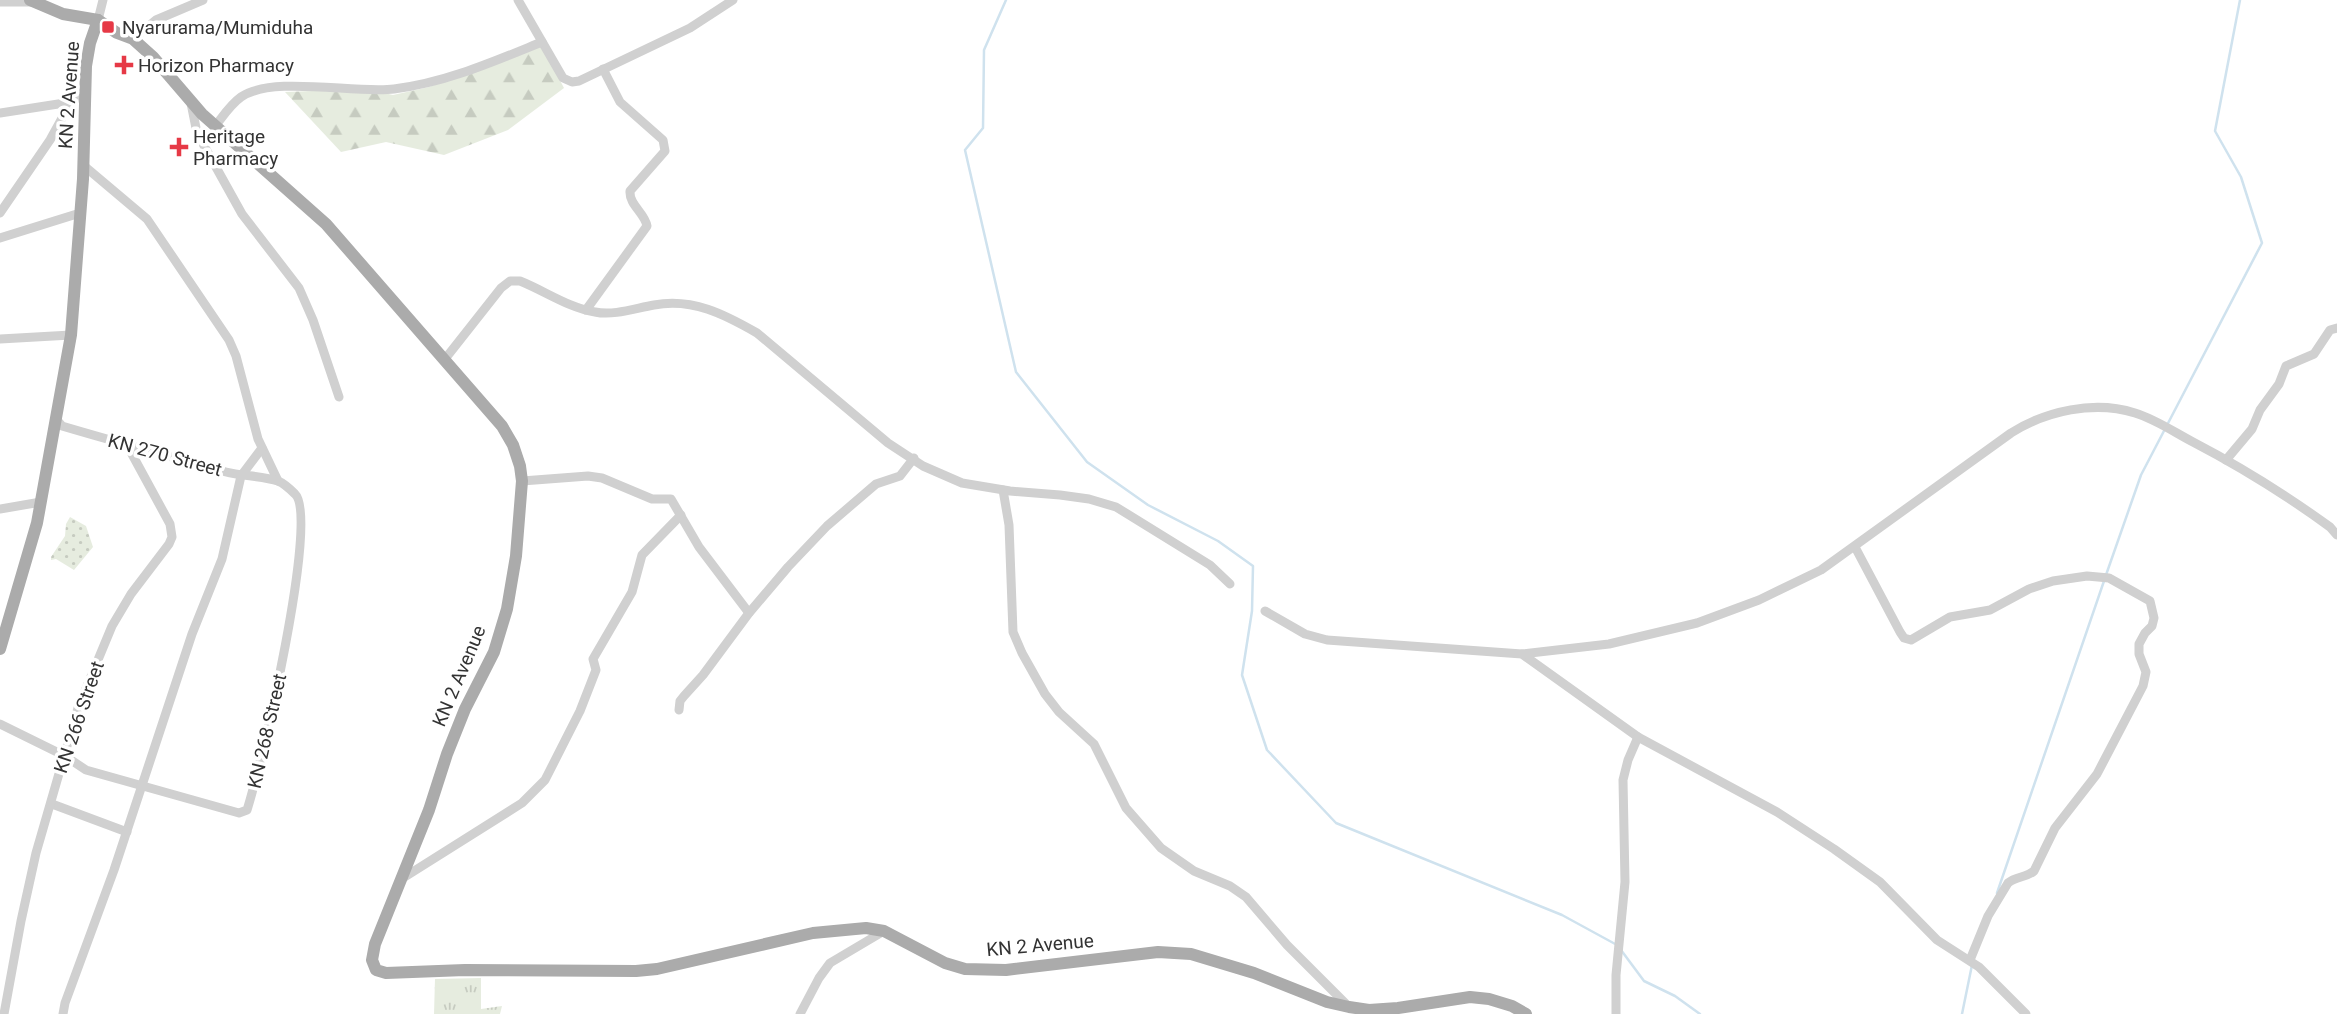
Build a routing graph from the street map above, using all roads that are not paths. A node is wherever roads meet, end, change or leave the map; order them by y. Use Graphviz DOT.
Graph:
graph roads {
  1 [pos="103,0"];
  2 [pos="202,0"];
  3 [pos="518,0"];
  4 [pos="733,0"];
  5 [pos="32,1"];
  6 [pos="0,2"];
  7 [pos="98,20"];
  8 [pos="133,39"];
  9 [pos="542,42"];
  10 [pos="603,69"];
  11 [pos="84,94"];
  12 [pos="71,102"];
  13 [pos="191,103"];
  14 [pos="0,113"];
  15 [pos="216,125"];
  16 [pos="83,165"];
  17 [pos="0,213"];
  18 [pos="80,213"];
  19 [pos="0,238"];
  20 [pos="586,310"];
  21 [pos="2337,328"];
  22 [pos="71,335"];
  23 [pos="0,339"];
  24 [pos="446,359"];
  25 [pos="339,397"];
  26 [pos="56,419"];
  27 [pos="127,445"];
  28 [pos="262,449"];
  29 [pos="914,458"];
  30 [pos="2226,460"];
  31 [pos="241,476"];
  32 [pos="278,481"];
  33 [pos="522,481"];
  34 [pos="1003,490"];
  35 [pos="41,502"];
  36 [pos="2,511"];
  37 [pos="681,515"];
  38 [pos="2337,535"];
  39 [pos="1855,547"];
  40 [pos="1230,584"];
  41 [pos="1265,611"];
  42 [pos="749,613"];
  43 [pos="0,649"];
  44 [pos="1522,654"];
  45 [pos="678,710"];
  46 [pos="0,724"];
  47 [pos="1638,737"];
  48 [pos="65,756"];
  49 [pos="143,785"];
  50 [pos="52,804"];
  51 [pos="127,832"];
  52 [pos="403,878"];
  53 [pos="884,931"];
  54 [pos="1970,960"];
  55 [pos="1349,1007"];
  56 [pos="4,1014"];
  57 [pos="63,1014"];
  58 [pos="800,1014"];
  59 [pos="1526,1014"];
  60 [pos="1616,1014"];
  61 [pos="2026,1014"];
  1 -- 7 [label="street"];
  2 -- 8 [label="street"];
  3 -- 9 [label="street"];
  4 -- 10 [label="street"];
  5 -- 6 [label="street"];
  5 -- 7 [label="main road"];
  7 -- 8 [label="main road, KN 2 Avenue"];
  7 -- 11 [label="main road, KN 2 Avenue"];
  8 -- 13 [label="main road, KN 2 Avenue"];
  9 -- 10 [label="street"];
  9 -- 15 [label="street"];
  10 -- 20 [label="street"];
  11 -- 12 [label="street"];
  11 -- 16 [label="main road, KN 2 Avenue"];
  12 -- 14 [label="street"];
  12 -- 17 [label="street"];
  13 -- 15 [label="main road, KN 2 Avenue"];
  13 -- 25 [label="street"];
  15 -- 24 [label="main road, KN 2 Avenue"];
  16 -- 18 [label="main road, KN 2 Avenue"];
  16 -- 28 [label="street"];
  18 -- 19 [label="street"];
  18 -- 22 [label="main road, KN 2 Avenue"];
  20 -- 24 [label="street"];
  20 -- 29 [label="street"];
  21 -- 30 [label="street"];
  22 -- 23 [label="street"];
  22 -- 26 [label="main road, KN 2 Avenue"];
  24 -- 33 [label="main road, KN 2 Avenue"];
  26 -- 27 [label="street, KN 270 Street"];
  26 -- 35 [label="main road, KN 2 Avenue"];
  27 -- 31 [label="street, KN 270 Street"];
  27 -- 48 [label="street, KN 266 Street"];
  28 -- 31 [label="street"];
  28 -- 32 [label="street"];
  29 -- 34 [label="street"];
  29 -- 42 [label="street"];
  30 -- 38 [label="street"];
  30 -- 39 [label="street"];
  31 -- 32 [label="street, KN 270 Street"];
  31 -- 49 [label="street"];
  32 -- 49 [label="street, KN 268 Street"];
  33 -- 37 [label="street"];
  33 -- 52 [label="main road, KN 2 Avenue"];
  34 -- 40 [label="street"];
  34 -- 55 [label="street"];
  35 -- 36 [label="street"];
  35 -- 43 [label="main road, KN 2 Avenue"];
  37 -- 42 [label="street"];
  37 -- 52 [label="street"];
  39 -- 44 [label="street"];
  39 -- 54 [label="street"];
  41 -- 44 [label="street"];
  42 -- 45 [label="street"];
  44 -- 47 [label="street"];
  46 -- 48 [label="street, KN 268 Street"];
  47 -- 54 [label="street"];
  47 -- 60 [label="street"];
  48 -- 49 [label="street, KN 268 Street"];
  48 -- 50 [label="street, KN 266 Street"];
  49 -- 51 [label="street"];
  50 -- 51 [label="street"];
  50 -- 56 [label="street, KN 266 Street"];
  51 -- 57 [label="street"];
  52 -- 53 [label="main road, KN 2 Avenue"];
  53 -- 55 [label="main road, KN 2 Avenue"];
  53 -- 58 [label="street"];
  54 -- 61 [label="street"];
  55 -- 59 [label="main road, KN 2 Avenue"];
}
